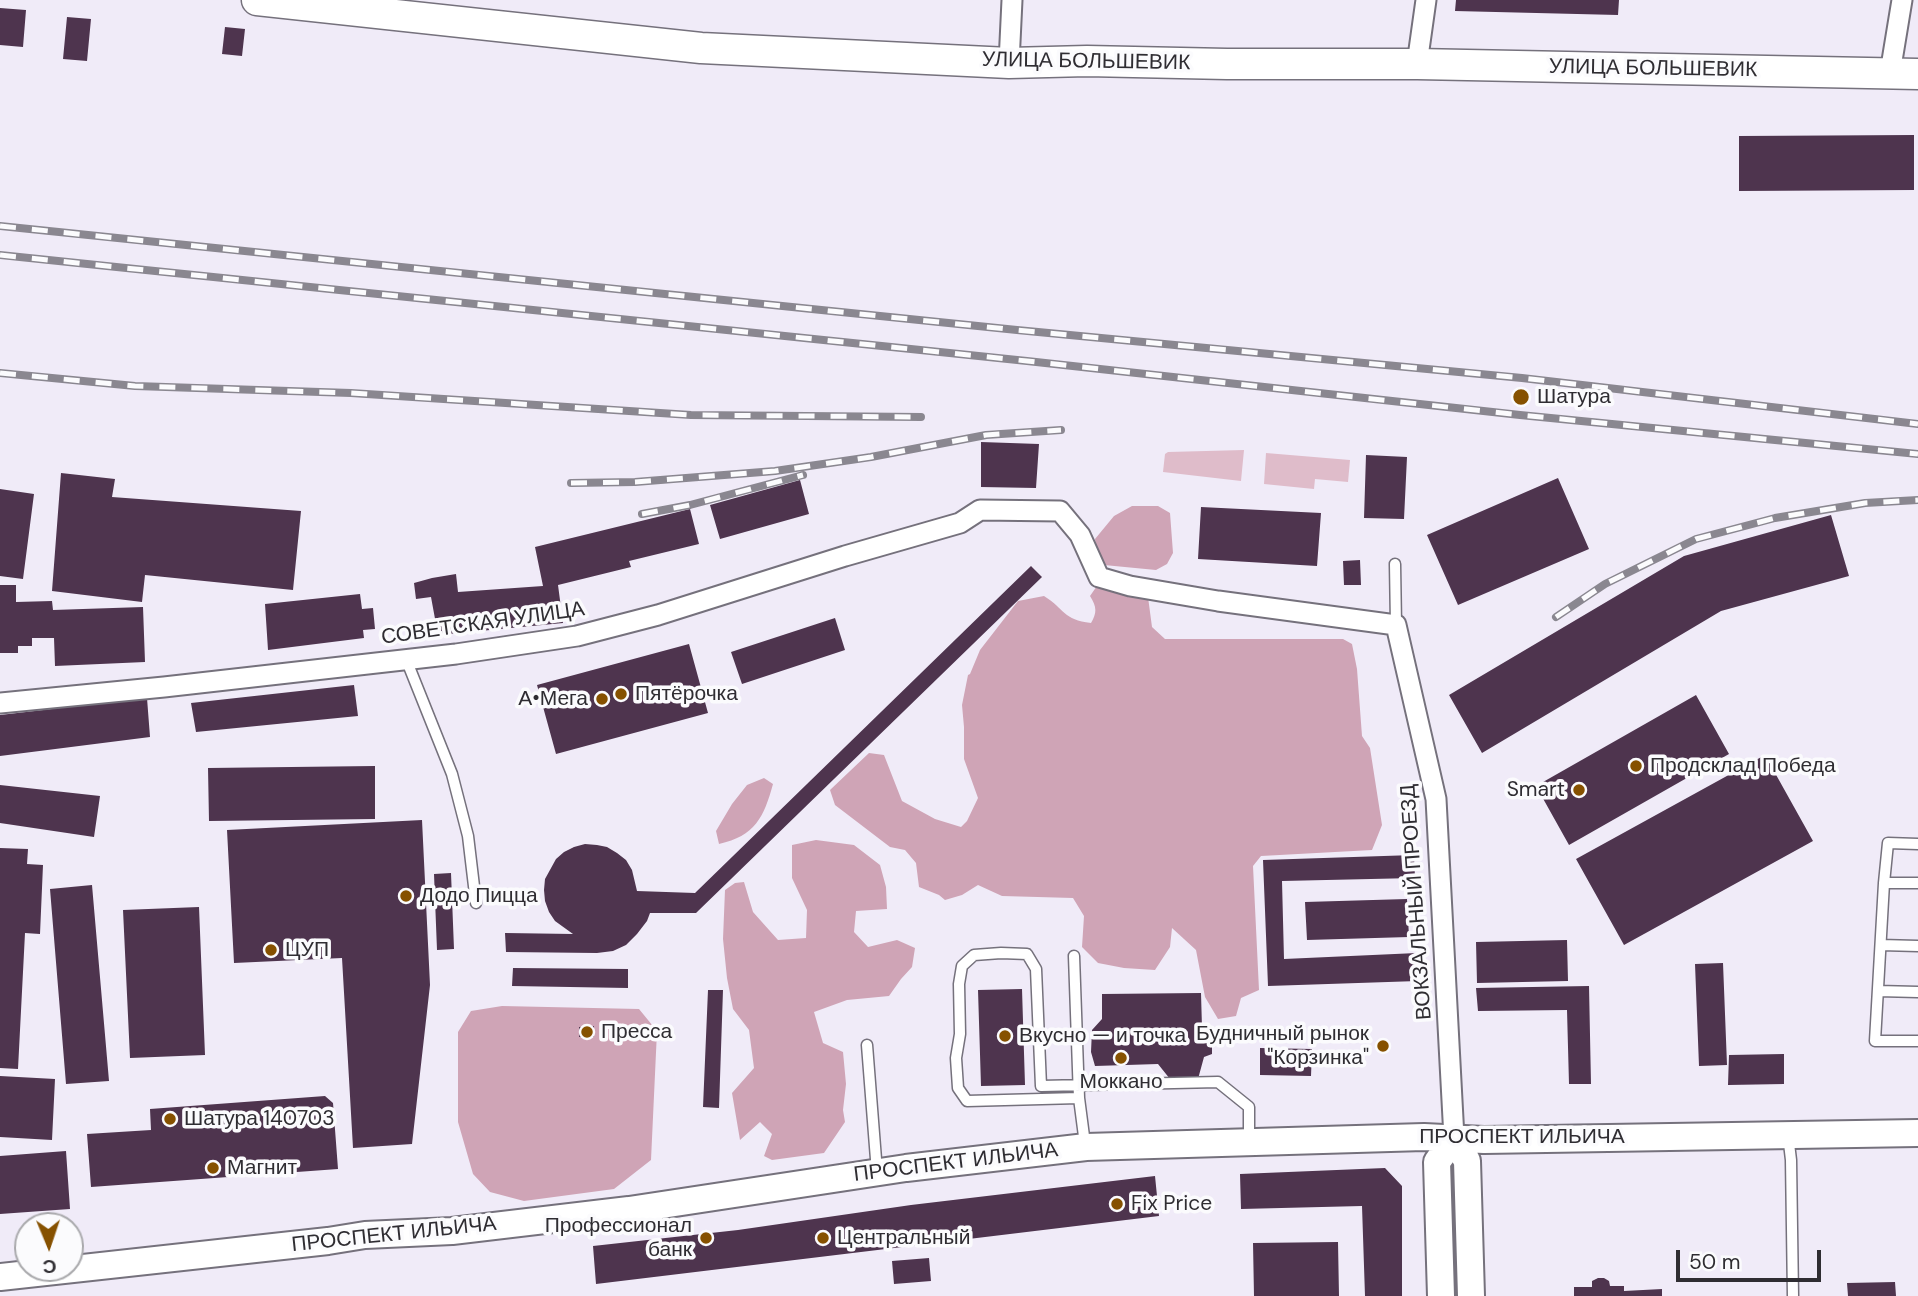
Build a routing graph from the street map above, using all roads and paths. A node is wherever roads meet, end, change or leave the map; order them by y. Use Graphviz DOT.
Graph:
graph roads {
  1 [pos="257,0"];
  2 [pos="1013,0"];
  3 [pos="1426,0"];
  4 [pos="1902,0"];
  5 [pos="425,8"];
  6 [pos="1009,63"];
  7 [pos="1417,64"];
  8 [pos="1904,74"];
  9 [pos="1395,564"];
  10 [pos="1396,625"];
  11 [pos="407,659"];
  12 [pos="0,703"];
  13 [pos="1918,844"];
  14 [pos="1884,883"];
  15 [pos="1918,883"];
  16 [pos="476,904"];
  17 [pos="1881,945"];
  18 [pos="1918,946"];
  19 [pos="1074,956"];
  20 [pos="1878,991"];
  21 [pos="1918,992"];
  22 [pos="1918,1041"];
  23 [pos="867,1045"];
  24 [pos="1078,1086"];
  25 [pos="1079,1098"];
  26 [pos="1918,1133"];
  27 [pos="1787,1135"];
  28 [pos="1454,1138"];
  29 [pos="1249,1141"];
  30 [pos="1086,1147"];
  31 [pos="877,1172"];
  32 [pos="0,1277"];
  33 [pos="1441,1296"];
  34 [pos="1471,1296"];
  35 [pos="1793,1296"];
  1 -- 5 [label="main road, УЛИЦА БОЛЬШЕВИК"];
  2 -- 6 [label="street"];
  3 -- 7 [label="street"];
  4 -- 8 [label="street"];
  5 -- 6 [label="main road, УЛИЦА БОЛЬШЕВИК"];
  6 -- 7 [label="main road, УЛИЦА БОЛЬШЕВИК"];
  7 -- 8 [label="main road, УЛИЦА БОЛЬШЕВИК"];
  9 -- 10 [label="lane"];
  10 -- 11 [label="street, СОВЕТСКАЯ УЛИЦА"];
  10 -- 28 [label="street, ВОКЗАЛЬНЫЙ ПРОЕЗД"];
  11 -- 12 [label="street, СОВЕТСКАЯ УЛИЦА"];
  11 -- 16 [label="lane"];
  13 -- 14 [label="lane"];
  14 -- 15 [label="lane"];
  14 -- 17 [label="lane"];
  17 -- 18 [label="lane"];
  17 -- 20 [label="lane"];
  19 -- 24 [label="lane"];
  20 -- 21 [label="lane"];
  20 -- 22 [label="lane"];
  23 -- 31 [label="lane"];
  24 -- 25 [label="lane"];
  24 -- 25 [label="lane"];
  24 -- 29 [label="lane"];
  25 -- 30 [label="lane"];
  26 -- 27 [label="street, ПРОСПЕКТ ИЛЬИЧА"];
  27 -- 28 [label="street, ПРОСПЕКТ ИЛЬИЧА"];
  27 -- 35 [label="lane"];
  28 -- 29 [label="street, ПРОСПЕКТ ИЛЬИЧА"];
  28 -- 33 [label="street"];
  28 -- 34 [label="street"];
  29 -- 30 [label="street, ПРОСПЕКТ ИЛЬИЧА"];
  30 -- 31 [label="street, ПРОСПЕКТ ИЛЬИЧА"];
  31 -- 32 [label="street, ПРОСПЕКТ ИЛЬИЧА"];
}
